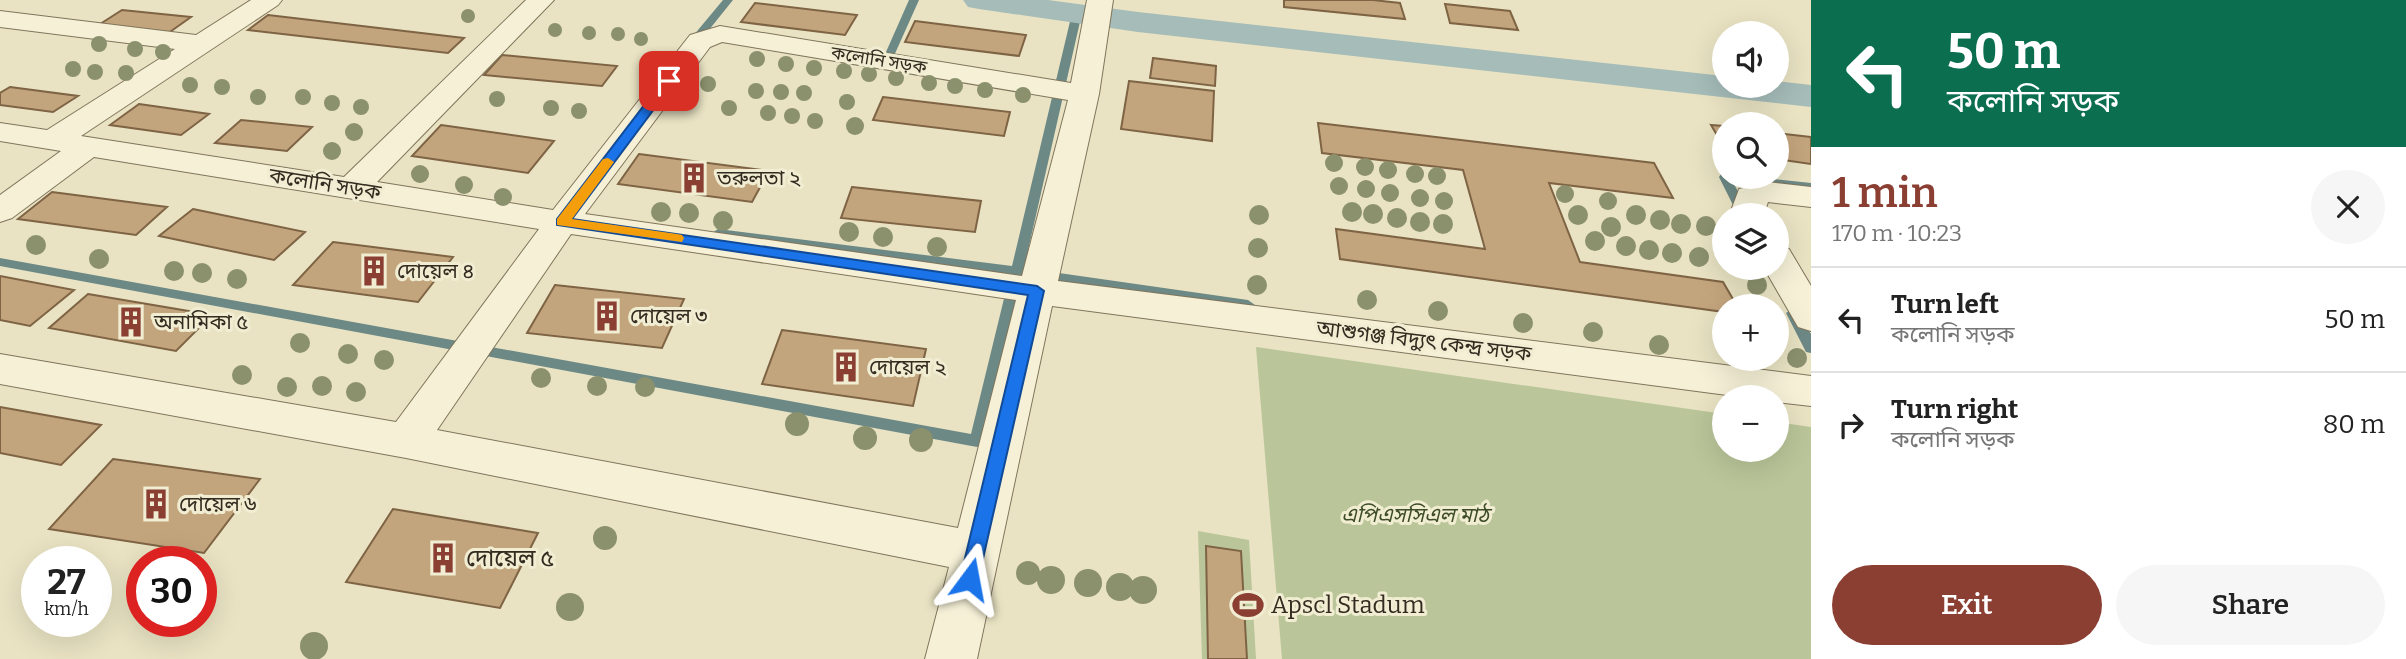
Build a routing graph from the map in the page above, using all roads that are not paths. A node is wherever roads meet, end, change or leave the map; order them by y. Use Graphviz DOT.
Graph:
graph roads {
  1 [pos="269,0"];
  2 [pos="541,0"];
  3 [pos="1100,0"];
  4 [pos="0,19"];
  5 [pos="201,44"];
  6 [pos="1084,94"];
  7 [pos="0,132"];
  8 [pos="70,144"];
  9 [pos="351,188"];
  10 [pos="1811,197"];
  11 [pos="1750,203"];
  12 [pos="0,211"];
  13 [pos="562,222"];
  14 [pos="1789,280"];
  15 [pos="1037,291"];
  16 [pos="1811,318"];
  17 [pos="0,369"];
  18 [pos="1811,391"];
  19 [pos="406,441"];
  20 [pos="977,552"];
  21 [pos="951,659"];
  1 -- 5 [label="street"];
  2 -- 9 [label="street"];
  3 -- 6 [label="street"];
  4 -- 5 [label="street"];
  5 -- 8 [label="street"];
  6 -- 13 [label="street, কলোনি সড়ক"];
  6 -- 15 [label="street"];
  7 -- 8 [label="street, কলোনি সড়ক"];
  8 -- 9 [label="street, কলোনি সড়ক"];
  8 -- 12 [label="street"];
  9 -- 13 [label="street, কলোনি সড়ক"];
  10 -- 11 [label="street"];
  13 -- 15 [label="street, কলোনি সড়ক"];
  13 -- 19 [label="street, কলোনি সড়ক"];
  14 -- 16 [label="street"];
  15 -- 18 [label="street, আশুগঞ্জ বিদ্যুৎ কেন্দ্র সড়ক"];
  15 -- 20 [label="street"];
  17 -- 19 [label="street"];
  19 -- 20 [label="street"];
  20 -- 21 [label="street"];
}
